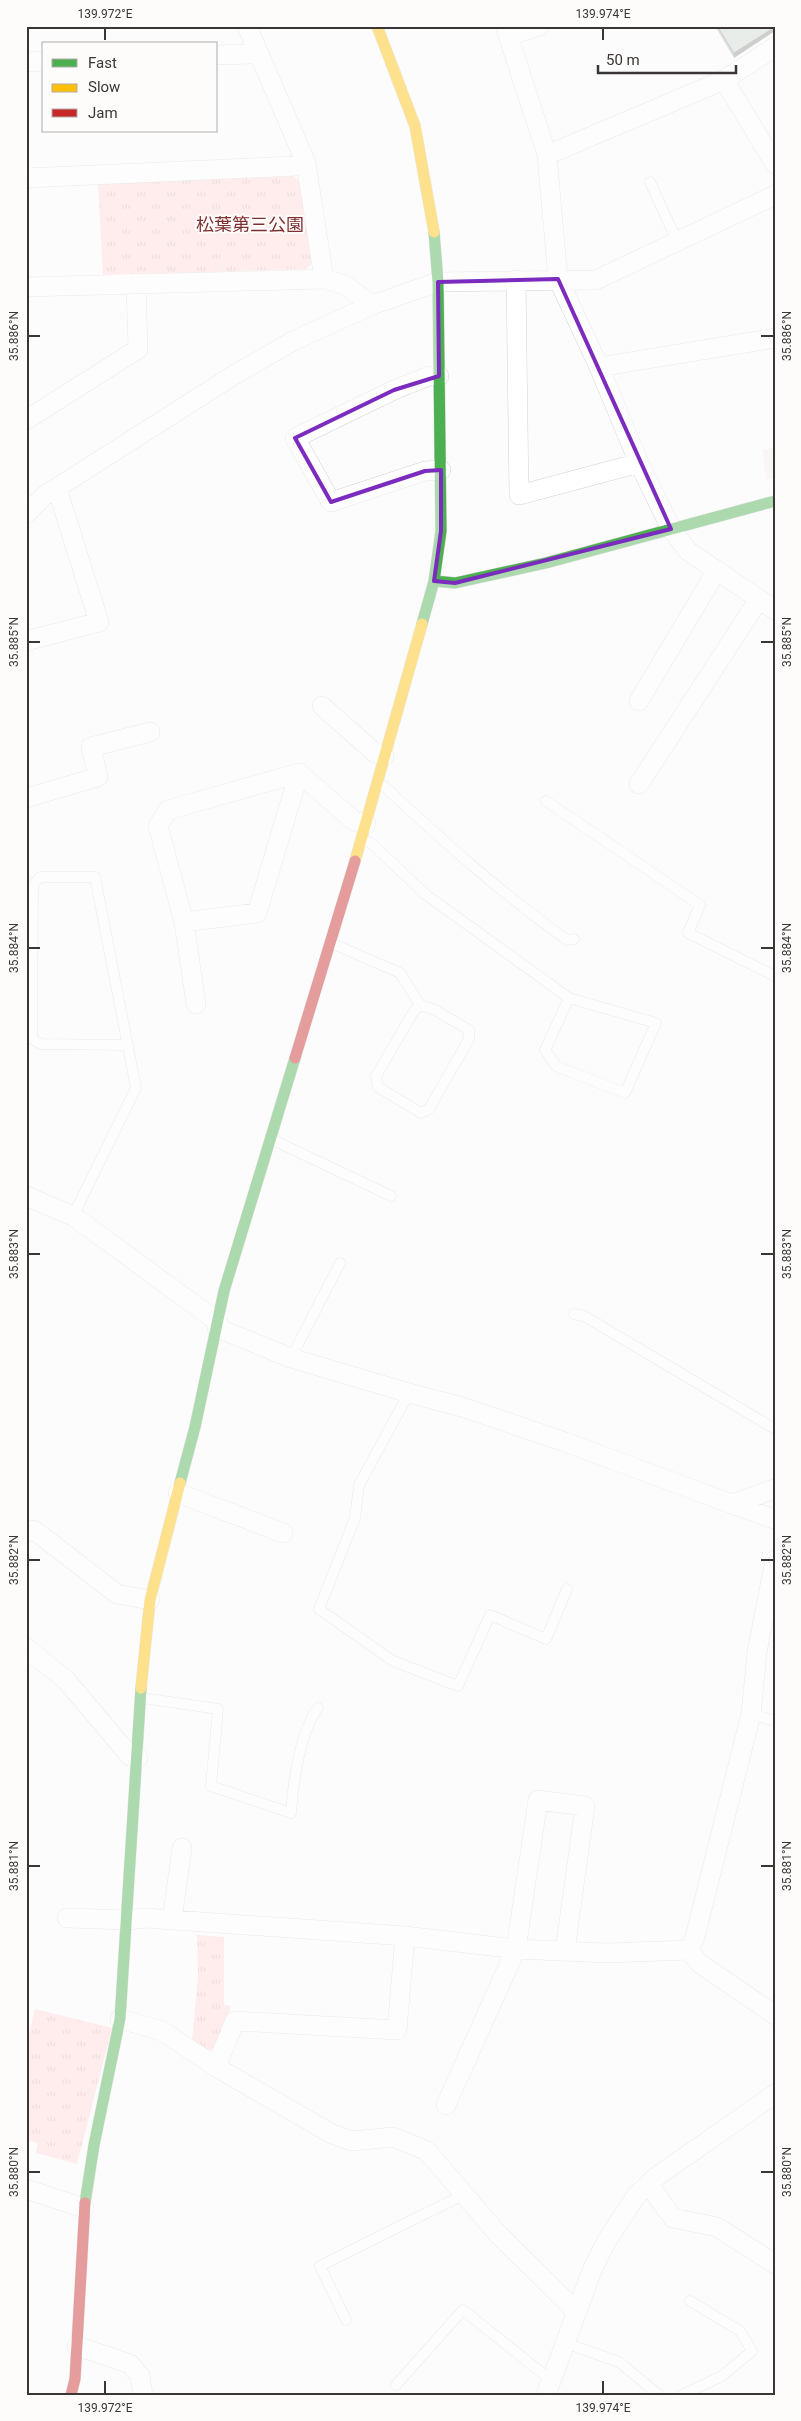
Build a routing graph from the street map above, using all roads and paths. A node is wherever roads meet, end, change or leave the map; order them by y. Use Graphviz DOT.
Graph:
graph roads {
  1 [pos="247,26"];
  2 [pos="377,26"];
  3 [pos="539,26"];
  4 [pos="507,31"];
  5 [pos="775,47"];
  6 [pos="257,50"];
  7 [pos="218,55"];
  8 [pos="42,61"];
  9 [pos="26,62"];
  10 [pos="724,80"];
  11 [pos="547,155"];
  12 [pos="306,163"];
  13 [pos="775,164"];
  14 [pos="26,178"];
  15 [pos="650,182"];
  16 [pos="775,195"];
  17 [pos="677,241"];
  18 [pos="324,279"];
  19 [pos="558,279"];
  20 [pos="516,280"];
  21 [pos="438,282"];
  22 [pos="136,283"];
  23 [pos="26,286"];
  24 [pos="372,305"];
  25 [pos="775,338"];
  26 [pos="599,367"];
  27 [pos="439,376"];
  28 [pos="26,420"];
  29 [pos="639,463"];
  30 [pos="440,470"];
  31 [pos="57,488"];
  32 [pos="775,501"];
  33 [pos="26,514"];
  34 [pos="671,529"];
  35 [pos="717,570"];
  36 [pos="434,581"];
  37 [pos="759,599"];
  38 [pos="775,610"];
  39 [pos="26,640"];
  40 [pos="639,701"];
  41 [pos="322,706"];
  42 [pos="150,732"];
  43 [pos="384,756"];
  44 [pos="299,772"];
  45 [pos="376,783"];
  46 [pos="639,784"];
  47 [pos="26,798"];
  48 [pos="546,801"];
  49 [pos="363,832"];
  50 [pos="184,922"];
  51 [pos="574,939"];
  52 [pos="330,943"];
  53 [pos="775,976"];
  54 [pos="569,998"];
  55 [pos="196,1004"];
  56 [pos="420,1005"];
  57 [pos="128,1044"];
  58 [pos="270,1138"];
  59 [pos="26,1196"];
  60 [pos="391,1196"];
  61 [pos="73,1216"];
  62 [pos="340,1263"];
  63 [pos="574,1314"];
  64 [pos="218,1325"];
  65 [pos="291,1358"];
  66 [pos="409,1393"];
  67 [pos="775,1429"];
  68 [pos="774,1487"];
  69 [pos="178,1493"];
  70 [pos="732,1504"];
  71 [pos="774,1519"];
  72 [pos="775,1527"];
  73 [pos="26,1532"];
  74 [pos="283,1533"];
  75 [pos="775,1560"];
  76 [pos="567,1590"];
  77 [pos="150,1600"];
  78 [pos="26,1648"];
  79 [pos="142,1698"];
  80 [pos="318,1708"];
  81 [pos="750,1714"];
  82 [pos="775,1721"];
  83 [pos="138,1758"];
  84 [pos="182,1848"];
  85 [pos="67,1918"];
  86 [pos="128,1920"];
  87 [pos="172,1920"];
  88 [pos="405,1936"];
  89 [pos="516,1949"];
  90 [pos="689,1950"];
  91 [pos="565,1951"];
  92 [pos="775,2015"];
  93 [pos="120,2019"];
  94 [pos="216,2067"];
  95 [pos="775,2094"];
  96 [pos="446,2105"];
  97 [pos="648,2184"];
  98 [pos="26,2189"];
  99 [pos="463,2195"];
  100 [pos="84,2208"];
  101 [pos="775,2264"];
  102 [pos="690,2302"];
  103 [pos="577,2312"];
  104 [pos="346,2320"];
  105 [pos="565,2343"];
  106 [pos="77,2346"];
  107 [pos="396,2385"];
  108 [pos="549,2388"];
  109 [pos="71,2395"];
  110 [pos="143,2395"];
  111 [pos="659,2395"];
  112 [pos="682,2395"];
  1 -- 6 [label="street"];
  2 -- 21 [label="street"];
  3 -- 4 [label="street"];
  4 -- 11 [label="street"];
  5 -- 10 [label="street"];
  6 -- 7 [label="street"];
  6 -- 12 [label="street"];
  8 -- 9 [label="street"];
  10 -- 11 [label="street"];
  10 -- 13 [label="street"];
  11 -- 19 [label="street"];
  12 -- 14 [label="street"];
  12 -- 18 [label="street"];
  15 -- 17 [label="lane"];
  16 -- 17 [label="street"];
  17 -- 19 [label="street"];
  18 -- 22 [label="street"];
  18 -- 24 [label="street"];
  19 -- 20 [label="street"];
  19 -- 26 [label="street"];
  20 -- 21 [label="street"];
  20 -- 29 [label="street"];
  21 -- 24 [label="street"];
  21 -- 27 [label="street"];
  22 -- 23 [label="street"];
  22 -- 28 [label="street"];
  24 -- 31 [label="street"];
  25 -- 26 [label="street"];
  26 -- 29 [label="street"];
  27 -- 30 [label="street"];
  27 -- 30 [label="street"];
  29 -- 34 [label="street"];
  30 -- 36 [label="street"];
  31 -- 33 [label="street"];
  31 -- 39 [label="street"];
  32 -- 34 [label="street"];
  34 -- 35 [label="street"];
  34 -- 36 [label="street"];
  35 -- 37 [label="street"];
  35 -- 40 [label="street"];
  36 -- 43 [label="street"];
  37 -- 38 [label="street"];
  37 -- 46 [label="street"];
  41 -- 43 [label="street"];
  42 -- 47 [label="street"];
  43 -- 45 [label="street"];
  44 -- 49 [label="street"];
  44 -- 50 [label="street"];
  44 -- 50 [label="street"];
  45 -- 49 [label="street"];
  45 -- 51 [label="lane"];
  48 -- 53 [label="lane"];
  49 -- 52 [label="street"];
  49 -- 54 [label="lane"];
  50 -- 55 [label="street"];
  52 -- 56 [label="lane"];
  52 -- 58 [label="street"];
  54 -- 54 [label="lane"];
  56 -- 56 [label="lane"];
  57 -- 57 [label="lane"];
  57 -- 61 [label="lane"];
  58 -- 60 [label="lane"];
  58 -- 64 [label="street"];
  59 -- 61 [label="street"];
  61 -- 64 [label="street"];
  62 -- 65 [label="lane"];
  63 -- 67 [label="lane"];
  64 -- 65 [label="street"];
  64 -- 69 [label="street"];
  65 -- 66 [label="street"];
  66 -- 70 [label="street"];
  66 -- 76 [label="lane"];
  68 -- 70 [label="street"];
  68 -- 71 [label="street"];
  69 -- 74 [label="street"];
  69 -- 77 [label="street"];
  70 -- 71 [label="street"];
  71 -- 72 [label="street"];
  73 -- 77 [label="street"];
  75 -- 81 [label="street"];
  77 -- 79 [label="street"];
  78 -- 83 [label="street"];
  79 -- 80 [label="lane"];
  79 -- 83 [label="street"];
  81 -- 82 [label="lane"];
  81 -- 90 [label="street"];
  83 -- 86 [label="street"];
  84 -- 87 [label="street"];
  85 -- 86 [label="street"];
  86 -- 87 [label="street"];
  86 -- 93 [label="street"];
  87 -- 88 [label="street"];
  88 -- 89 [label="street"];
  88 -- 94 [label="street"];
  89 -- 91 [label="street"];
  89 -- 91 [label="street"];
  89 -- 96 [label="street"];
  90 -- 91 [label="street"];
  90 -- 92 [label="street"];
  93 -- 94 [label="street"];
  93 -- 100 [label="street"];
  94 -- 99 [label="street"];
  95 -- 97 [label="street"];
  97 -- 101 [label="street"];
  97 -- 103 [label="street"];
  98 -- 100 [label="street"];
  99 -- 103 [label="street"];
  99 -- 104 [label="lane"];
  100 -- 106 [label="street"];
  102 -- 112 [label="lane"];
  103 -- 105 [label="street"];
  105 -- 108 [label="street"];
  105 -- 111 [label="lane"];
  106 -- 109 [label="street"];
  106 -- 110 [label="street"];
  107 -- 108 [label="lane"];
}
